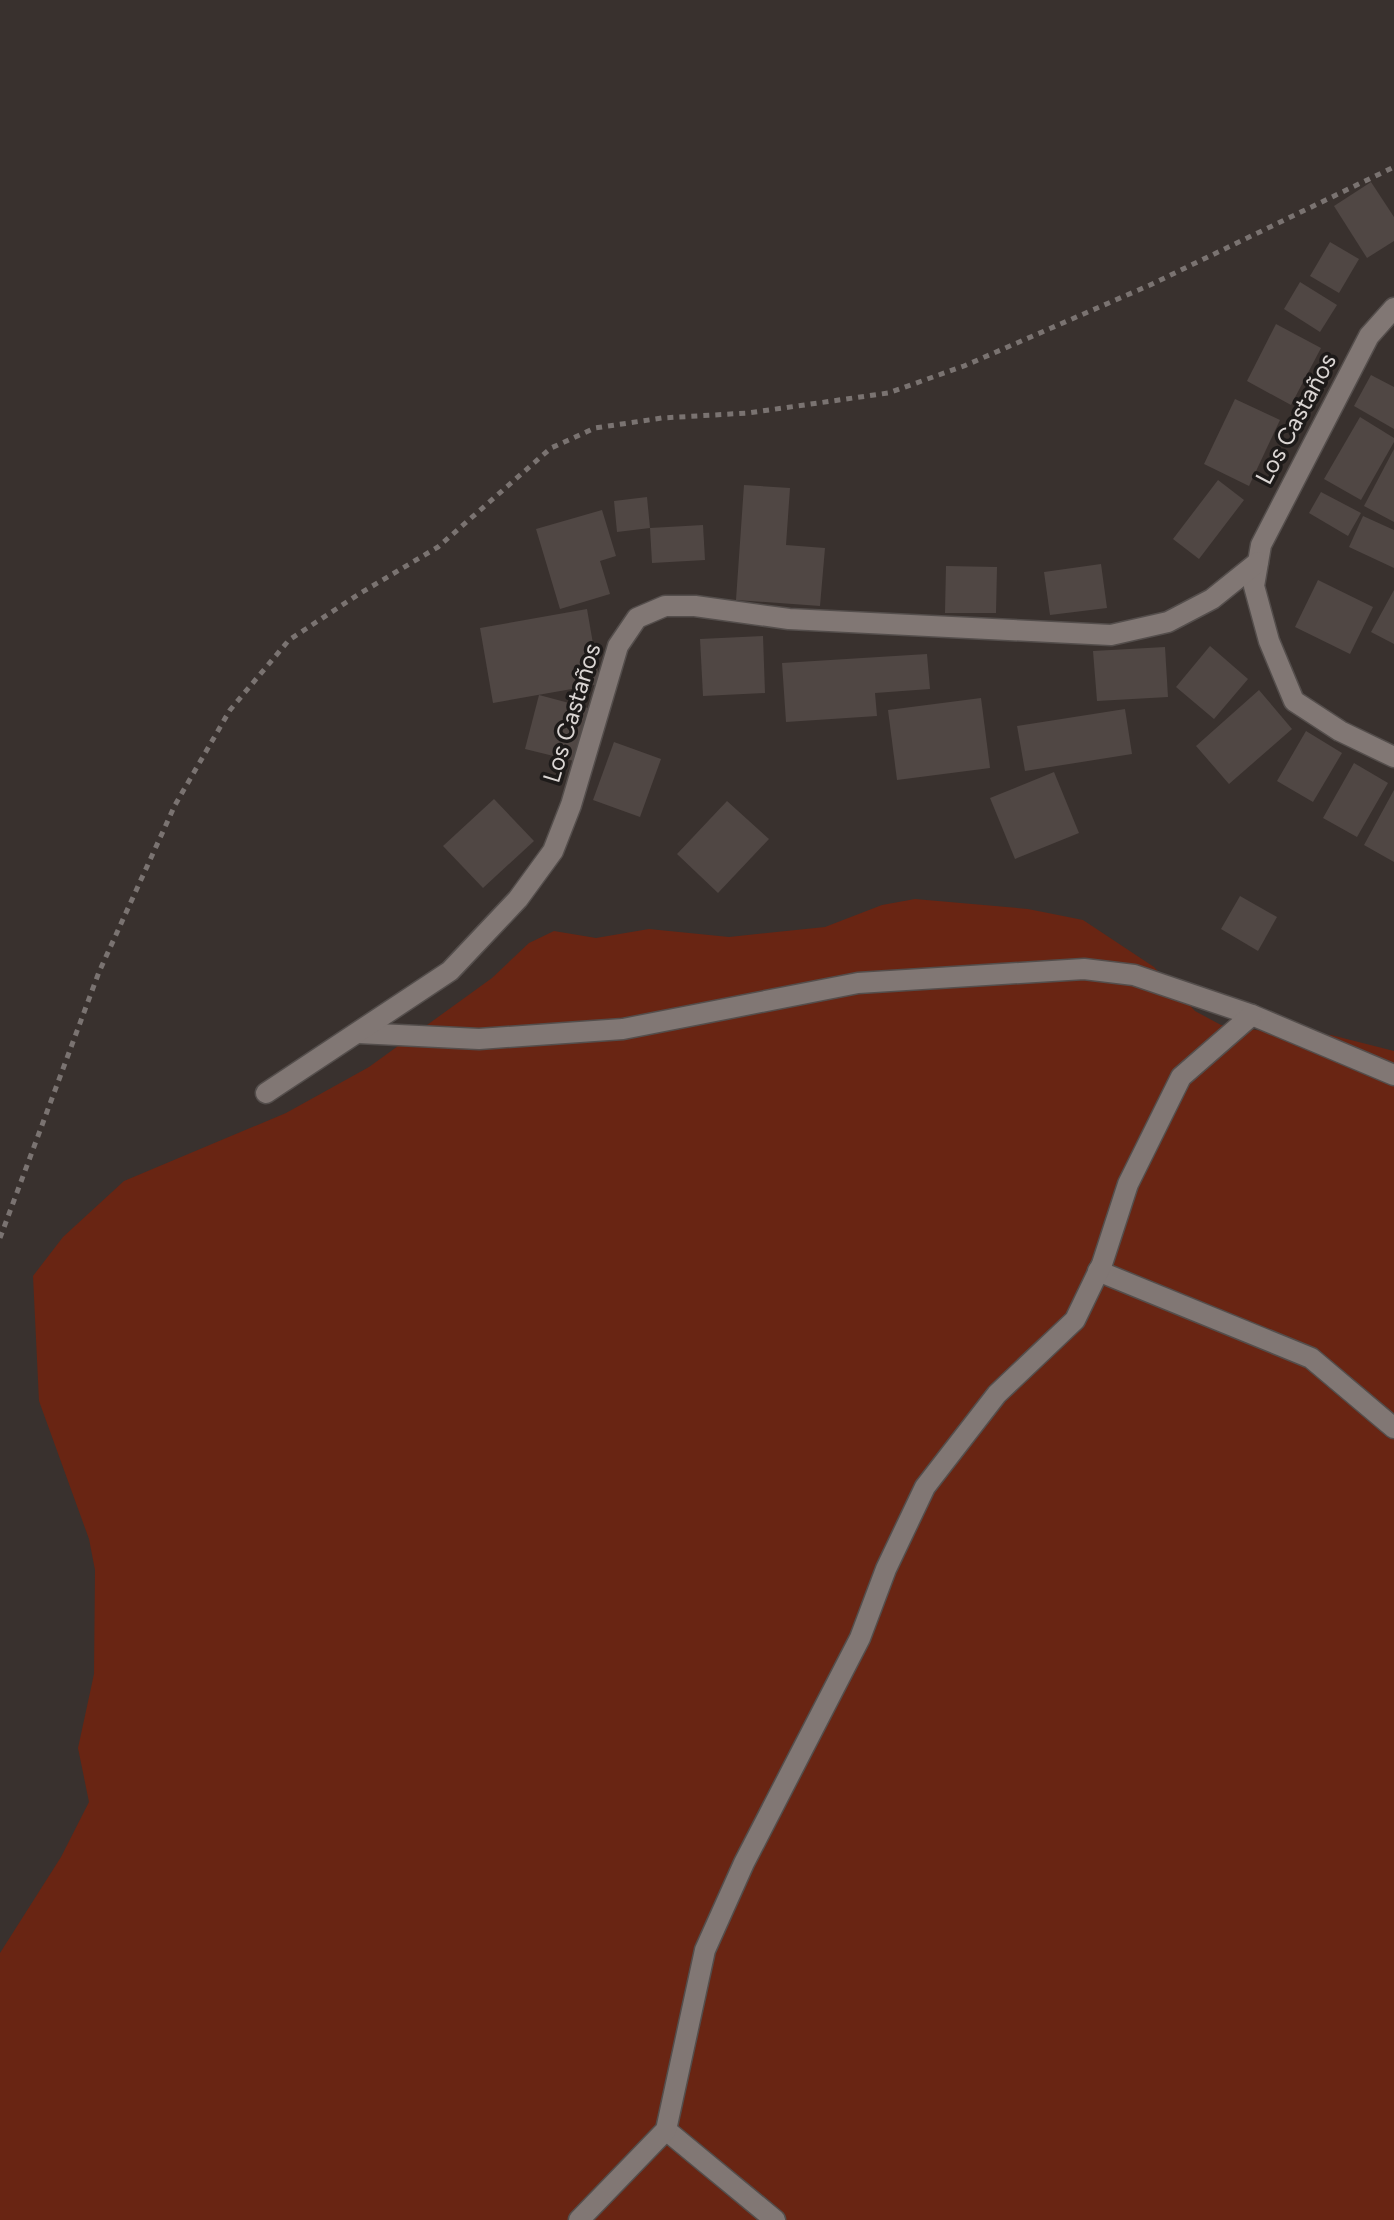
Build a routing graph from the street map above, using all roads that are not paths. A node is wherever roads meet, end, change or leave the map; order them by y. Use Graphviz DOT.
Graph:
graph roads {
  1 [pos="1394,308"];
  2 [pos="1258,562"];
  3 [pos="1394,757"];
  4 [pos="1252,1015"];
  5 [pos="358,1033"];
  6 [pos="1394,1075"];
  7 [pos="266,1093"];
  8 [pos="1098,1271"];
  9 [pos="1394,1428"];
  10 [pos="666,2130"];
  11 [pos="579,2220"];
  12 [pos="775,2220"];
  1 -- 2 [label="street, Los Castaños"];
  2 -- 3 [label="street, Los Castaños"];
  2 -- 5 [label="street, Los Castaños"];
  4 -- 5 [label="street"];
  4 -- 6 [label="street"];
  4 -- 8 [label="street"];
  5 -- 7 [label="street, Los Castaños"];
  8 -- 9 [label="street"];
  8 -- 10 [label="street"];
  10 -- 11 [label="street"];
  10 -- 12 [label="street"];
}
